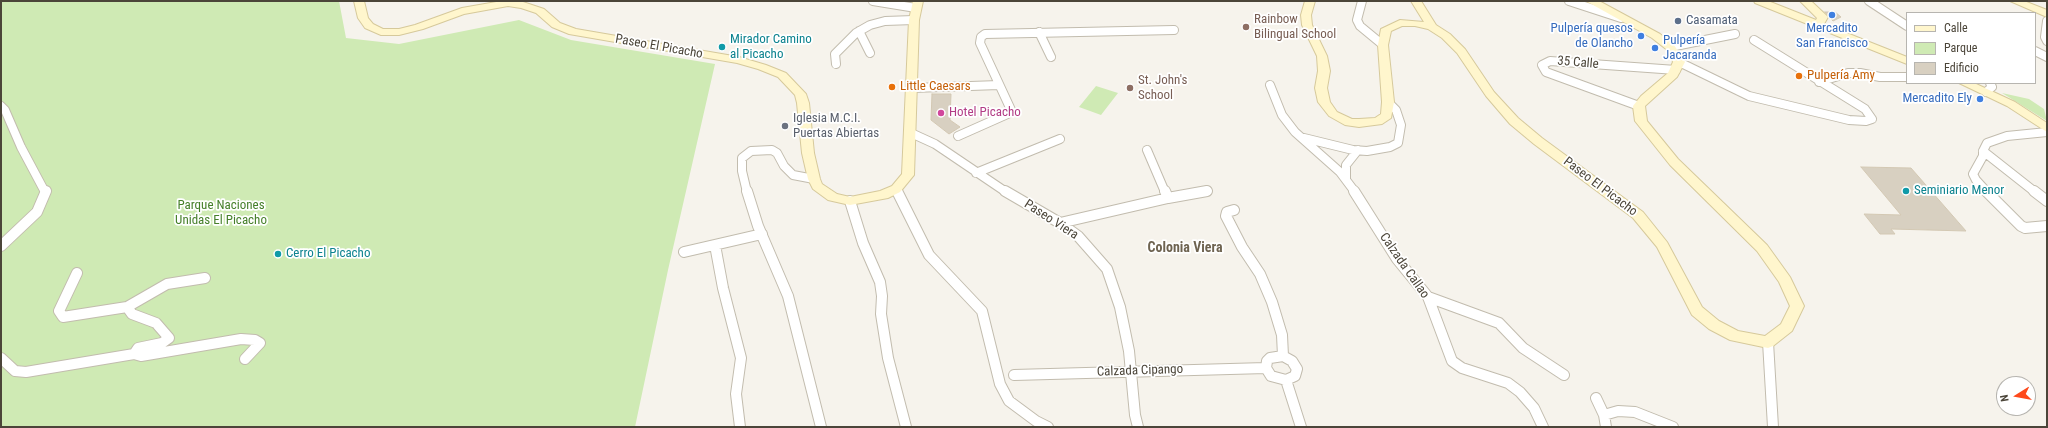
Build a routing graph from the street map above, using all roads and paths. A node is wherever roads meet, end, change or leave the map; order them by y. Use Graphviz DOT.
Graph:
graph roads {
  1 [pos="359,1"];
  2 [pos="873,1"];
  3 [pos="1310,1"];
  4 [pos="1362,1"];
  5 [pos="1416,1"];
  6 [pos="1569,1"];
  7 [pos="1591,1"];
  8 [pos="1759,1"];
  9 [pos="1805,1"];
  10 [pos="1869,1"];
  11 [pos="2015,1"];
  12 [pos="917,4"];
  13 [pos="2047,14"];
  14 [pos="1621,18"];
  15 [pos="914,20"];
  16 [pos="1820,21"];
  17 [pos="2047,21"];
  18 [pos="1906,25"];
  19 [pos="1432,27"];
  20 [pos="1174,30"];
  21 [pos="859,31"];
  22 [pos="1039,32"];
  23 [pos="1735,34"];
  24 [pos="1754,40"];
  25 [pos="2047,41"];
  26 [pos="1383,45"];
  27 [pos="1670,47"];
  28 [pos="2036,52"];
  29 [pos="870,53"];
  30 [pos="1051,57"];
  31 [pos="2047,57"];
  32 [pos="1906,61"];
  33 [pos="836,64"];
  34 [pos="1677,66"];
  35 [pos="1906,77"];
  36 [pos="1819,82"];
  37 [pos="1971,84"];
  38 [pos="999,85"];
  39 [pos="1270,85"];
  40 [pos="1988,87"];
  41 [pos="913,88"];
  42 [pos="1388,102"];
  43 [pos="1,106"];
  44 [pos="1639,106"];
  45 [pos="2047,128"];
  46 [pos="911,132"];
  47 [pos="2047,132"];
  48 [pos="958,136"];
  49 [pos="1060,138"];
  50 [pos="1302,138"];
  51 [pos="1147,150"];
  52 [pos="1358,150"];
  53 [pos="1983,151"];
  54 [pos="976,173"];
  55 [pos="814,179"];
  56 [pos="1346,179"];
  57 [pos="896,189"];
  58 [pos="1207,191"];
  59 [pos="1168,198"];
  60 [pos="850,200"];
  61 [pos="2047,201"];
  62 [pos="1234,210"];
  63 [pos="1060,223"];
  64 [pos="2047,226"];
  65 [pos="762,234"];
  66 [pos="715,245"];
  67 [pos="1,246"];
  68 [pos="684,252"];
  69 [pos="77,272"];
  70 [pos="205,278"];
  71 [pos="1428,297"];
  72 [pos="127,307"];
  73 [pos="1768,342"];
  74 [pos="134,354"];
  75 [pos="1283,356"];
  76 [pos="1,358"];
  77 [pos="245,360"];
  78 [pos="1266,368"];
  79 [pos="1131,372"];
  80 [pos="1014,375"];
  81 [pos="1564,375"];
  82 [pos="1286,380"];
  83 [pos="1596,398"];
  84 [pos="1604,415"];
  85 [pos="740,427"];
  86 [pos="821,427"];
  87 [pos="906,427"];
  88 [pos="1048,427"];
  89 [pos="1138,427"];
  90 [pos="1301,427"];
  91 [pos="1543,427"];
  92 [pos="1606,427"];
  93 [pos="1673,427"];
  94 [pos="1773,427"];
  1 -- 55 [label="street, Paseo El Picacho"];
  2 -- 12 [label="street"];
  3 -- 42 [label="street, Paseo El Picacho"];
  4 -- 26 [label="street"];
  5 -- 19 [label="street"];
  6 -- 14 [label="street"];
  7 -- 14 [label="street"];
  8 -- 16 [label="street"];
  9 -- 16 [label="street"];
  10 -- 18 [label="street"];
  11 -- 13 [label="street"];
  12 -- 15 [label="street"];
  14 -- 27 [label="street"];
  15 -- 21 [label="street"];
  15 -- 41 [label="street"];
  16 -- 32 [label="street"];
  17 -- 25 [label="street"];
  19 -- 26 [label="street, Paseo El Picacho"];
  19 -- 73 [label="street, Paseo El Picacho"];
  20 -- 22 [label="street"];
  21 -- 29 [label="street"];
  21 -- 33 [label="street"];
  22 -- 30 [label="street"];
  22 -- 38 [label="street"];
  23 -- 27 [label="street"];
  24 -- 36 [label="street"];
  26 -- 42 [label="street, Paseo El Picacho"];
  27 -- 34 [label="street"];
  28 -- 31 [label="street"];
  34 -- 36 [label="street"];
  34 -- 44 [label="street"];
  34 -- 44 [label="street, 35 Calle"];
  35 -- 36 [label="street"];
  37 -- 40 [label="street"];
  38 -- 41 [label="street"];
  38 -- 48 [label="street"];
  39 -- 50 [label="street, Calzada Callao"];
  40 -- 45 [label="street"];
  41 -- 46 [label="street"];
  42 -- 52 [label="street"];
  43 -- 67 [label="street"];
  44 -- 73 [label="street"];
  46 -- 54 [label="street, Paseo Viera"];
  46 -- 57 [label="street"];
  47 -- 53 [label="street"];
  49 -- 54 [label="street"];
  50 -- 52 [label="street"];
  50 -- 56 [label="street, Calzada Callao"];
  51 -- 59 [label="street"];
  52 -- 56 [label="street"];
  53 -- 61 [label="street"];
  53 -- 64 [label="street"];
  54 -- 63 [label="street, Paseo Viera"];
  55 -- 60 [label="street, Paseo El Picacho"];
  55 -- 65 [label="street"];
  56 -- 71 [label="street, Calzada Callao"];
  57 -- 60 [label="street, Paseo El Picacho"];
  57 -- 88 [label="street"];
  58 -- 59 [label="street"];
  59 -- 63 [label="street"];
  60 -- 87 [label="street"];
  62 -- 75 [label="street"];
  63 -- 79 [label="street, Paseo Viera"];
  65 -- 66 [label="street"];
  65 -- 86 [label="street"];
  66 -- 68 [label="street"];
  66 -- 85 [label="street"];
  69 -- 72 [label="street"];
  70 -- 72 [label="street"];
  71 -- 81 [label="street"];
  71 -- 91 [label="street, Calzada Callao"];
  72 -- 74 [label="street"];
  73 -- 94 [label="street"];
  74 -- 76 [label="street"];
  74 -- 77 [label="street"];
  75 -- 78 [label="street"];
  75 -- 82 [label="street"];
  78 -- 79 [label="street, Calzada Cipango"];
  78 -- 82 [label="street"];
  79 -- 80 [label="street, Calzada Cipango"];
  79 -- 89 [label="street, Paseo Viera"];
  82 -- 90 [label="street"];
  83 -- 84 [label="street"];
  84 -- 92 [label="street"];
  84 -- 93 [label="street"];
}
